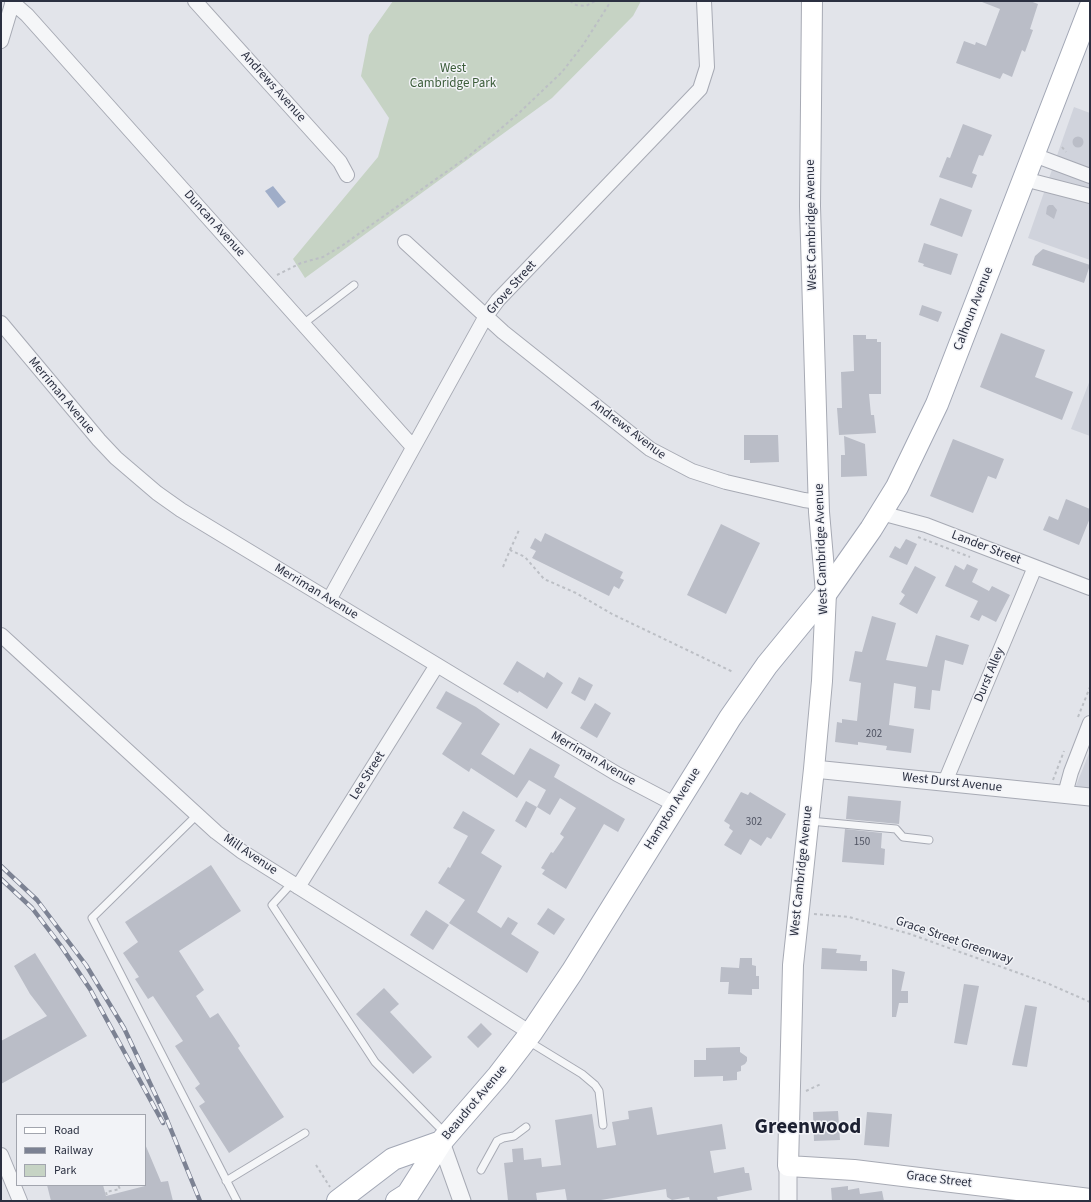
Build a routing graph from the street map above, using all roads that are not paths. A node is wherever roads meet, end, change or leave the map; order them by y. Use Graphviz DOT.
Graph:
graph roads {
  1 [pos="195,1"];
  2 [pos="704,1"];
  3 [pos="812,1"];
  4 [pos="13,2"];
  5 [pos="1090,8"];
  6 [pos="1,41"];
  7 [pos="1034,155"];
  8 [pos="347,175"];
  9 [pos="1090,176"];
  10 [pos="1024,180"];
  11 [pos="1090,196"];
  12 [pos="406,242"];
  13 [pos="354,285"];
  14 [pos="486,316"];
  15 [pos="1,323"];
  16 [pos="303,324"];
  17 [pos="413,447"];
  18 [pos="819,502"];
  19 [pos="881,513"];
  20 [pos="1035,567"];
  21 [pos="1090,588"];
  22 [pos="826,593"];
  23 [pos="329,600"];
  24 [pos="1,635"];
  25 [pos="437,665"];
  26 [pos="1090,723"];
  27 [pos="814,769"];
  28 [pos="944,782"];
  29 [pos="1065,794"];
  30 [pos="1090,797"];
  31 [pos="676,805"];
  32 [pos="197,815"];
  33 [pos="807,821"];
  34 [pos="929,840"];
  35 [pos="295,885"];
  36 [pos="529,1036"];
  37 [pos="603,1125"];
  38 [pos="526,1127"];
  39 [pos="305,1132"];
  40 [pos="444,1138"];
  41 [pos="1,1155"];
  42 [pos="788,1166"];
  43 [pos="481,1170"];
  44 [pos="226,1181"];
  45 [pos="334,1196"];
  46 [pos="1090,1199"];
  47 [pos="20,1201"];
  48 [pos="236,1201"];
  49 [pos="397,1201"];
  50 [pos="462,1201"];
  51 [pos="788,1201"];
  1 -- 8 [label="street, Andrews Avenue"];
  2 -- 14 [label="street, Grove Street"];
  3 -- 18 [label="main road, West Cambridge Avenue"];
  4 -- 6 [label="street"];
  4 -- 16 [label="street, Duncan Avenue"];
  5 -- 7 [label="main road, Calhoun Avenue"];
  7 -- 9 [label="street"];
  7 -- 10 [label="main road, Calhoun Avenue"];
  10 -- 11 [label="street"];
  10 -- 19 [label="main road, Calhoun Avenue"];
  12 -- 14 [label="street, Andrews Avenue"];
  13 -- 16 [label="lane"];
  14 -- 17 [label="street, Grove Street"];
  14 -- 18 [label="street, Andrews Avenue"];
  15 -- 23 [label="street, Merriman Avenue"];
  16 -- 17 [label="street, Duncan Avenue"];
  17 -- 23 [label="street, Grove Street"];
  18 -- 22 [label="main road, West Cambridge Avenue"];
  19 -- 20 [label="street, Lander Street"];
  19 -- 22 [label="main road, Calhoun Avenue"];
  20 -- 21 [label="street, Lander Street"];
  20 -- 28 [label="street, Durst Alley"];
  22 -- 27 [label="main road, West Cambridge Avenue"];
  22 -- 31 [label="main road, Hampton Avenue"];
  23 -- 25 [label="street, Merriman Avenue"];
  24 -- 32 [label="street, Mill Avenue"];
  25 -- 31 [label="street, Merriman Avenue"];
  25 -- 35 [label="street, Lee Street"];
  26 -- 29 [label="street"];
  27 -- 28 [label="street, West Durst Avenue"];
  27 -- 33 [label="main road, West Cambridge Avenue"];
  28 -- 29 [label="street, West Durst Avenue"];
  29 -- 30 [label="street, West Durst Avenue"];
  31 -- 36 [label="main road, Hampton Avenue"];
  32 -- 35 [label="street, Mill Avenue"];
  32 -- 44 [label="lane"];
  33 -- 34 [label="lane"];
  33 -- 42 [label="main road, West Cambridge Avenue"];
  35 -- 36 [label="street, Mill Avenue"];
  35 -- 40 [label="lane"];
  36 -- 37 [label="lane"];
  36 -- 40 [label="main road, Beaudrot Avenue"];
  38 -- 43 [label="lane"];
  39 -- 44 [label="lane"];
  40 -- 45 [label="main road"];
  40 -- 49 [label="main road"];
  40 -- 50 [label="street, Beaudrot Avenue"];
  41 -- 47 [label="street"];
  42 -- 46 [label="main road, Grace Street"];
  42 -- 51 [label="street"];
  44 -- 48 [label="lane"];
}
